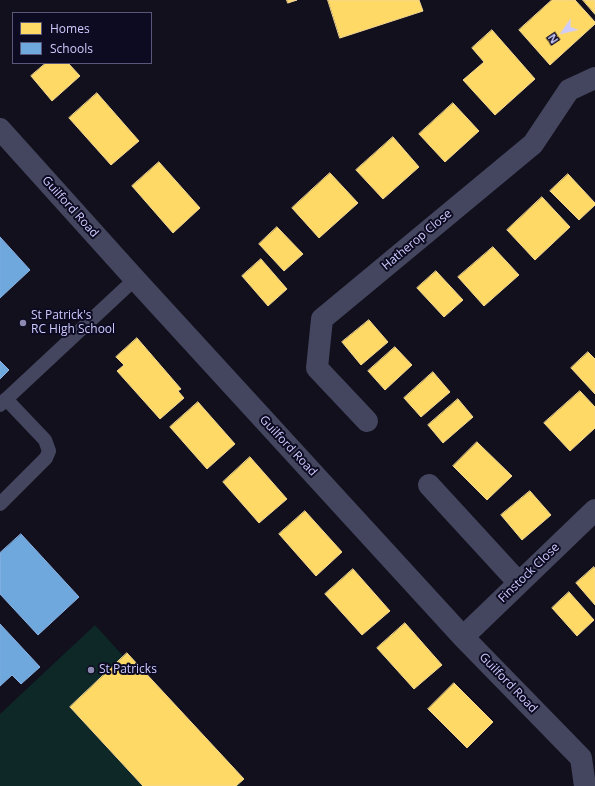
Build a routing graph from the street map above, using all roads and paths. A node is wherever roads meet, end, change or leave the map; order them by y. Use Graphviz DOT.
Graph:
graph roads {
  1 [pos="595,78"];
  2 [pos="0,129"];
  3 [pos="135,279"];
  4 [pos="3,402"];
  5 [pos="367,421"];
  6 [pos="429,485"];
  7 [pos="0,504"];
  8 [pos="595,510"];
  9 [pos="519,583"];
  10 [pos="463,637"];
  11 [pos="585,786"];
  1 -- 5 [label="street, Hatherop Close"];
  2 -- 3 [label="street, Guilford Road"];
  3 -- 4 [label="lane"];
  3 -- 10 [label="street, Guilford Road"];
  4 -- 7 [label="lane"];
  6 -- 9 [label="street"];
  8 -- 9 [label="street, Finstock Close"];
  9 -- 10 [label="street, Finstock Close"];
  10 -- 11 [label="street, Guilford Road"];
}
